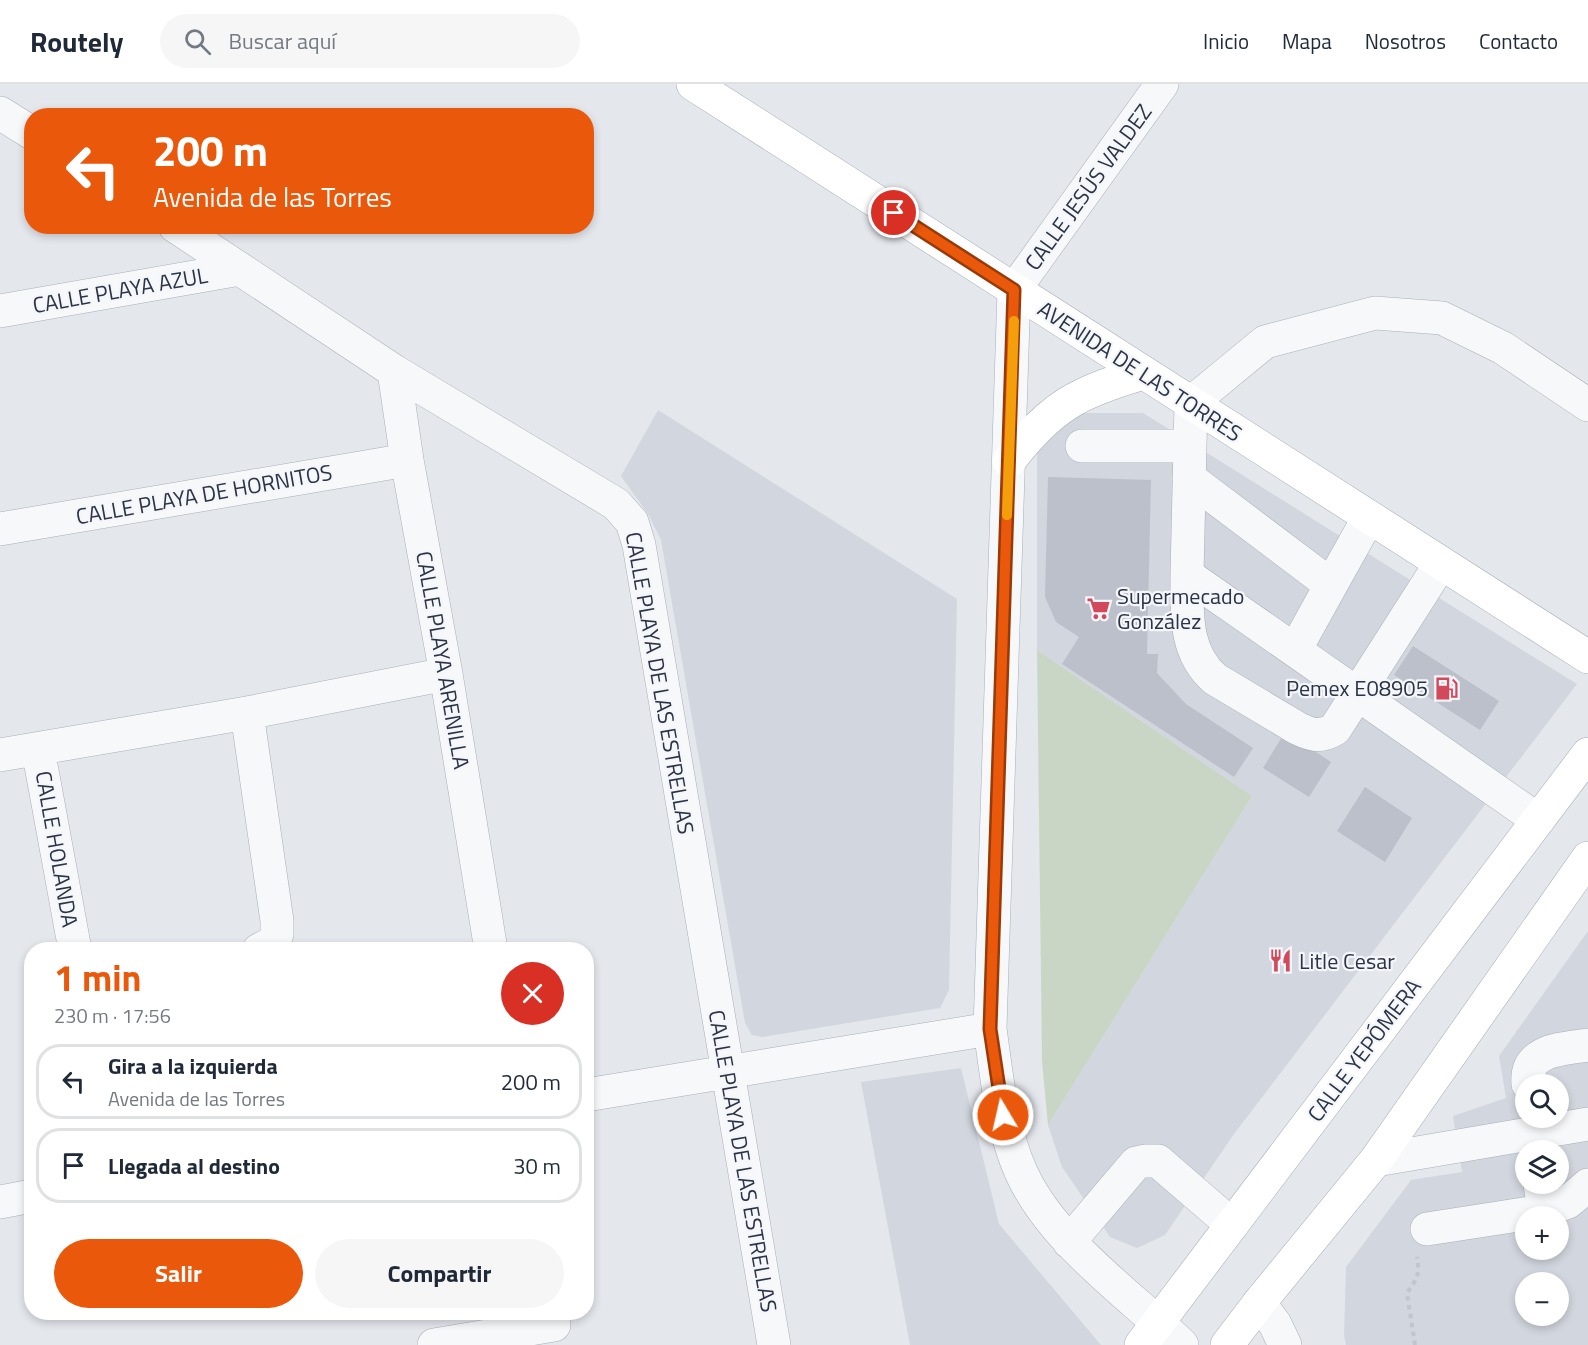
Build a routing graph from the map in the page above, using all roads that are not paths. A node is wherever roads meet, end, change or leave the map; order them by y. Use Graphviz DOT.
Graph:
graph roads {
  1 [pos="693,84"];
  2 [pos="1161,84"];
  3 [pos="0,113"];
  4 [pos="24,128"];
  5 [pos="187,234"];
  6 [pos="240,269"];
  7 [pos="1014,290"];
  8 [pos="0,311"];
  9 [pos="394,371"];
  10 [pos="1144,373"];
  11 [pos="1191,403"];
  12 [pos="1588,405"];
  13 [pos="1082,446"];
  14 [pos="408,460"];
  15 [pos="1009,461"];
  16 [pos="1189,462"];
  17 [pos="1369,517"];
  18 [pos="0,529"];
  19 [pos="1441,563"];
  20 [pos="1187,575"];
  21 [pos="1332,585"];
  22 [pos="1295,650"];
  23 [pos="1588,657"];
  24 [pos="446,674"];
  25 [pos="1358,694"];
  26 [pos="247,713"];
  27 [pos="38,749"];
  28 [pos="1588,754"];
  29 [pos="0,755"];
  30 [pos="1538,820"];
  31 [pos="1588,858"];
  32 [pos="74,942"];
  33 [pos="270,942"];
  34 [pos="490,942"];
  35 [pos="990,1029"];
  36 [pos="1588,1045"];
  37 [pos="727,1073"];
  38 [pos="1527,1074"];
  39 [pos="594,1094"];
  40 [pos="1588,1124"];
  41 [pos="1532,1134"];
  42 [pos="1376,1160"];
  43 [pos="1588,1185"];
  44 [pos="1542,1197"];
  45 [pos="24,1198"];
  46 [pos="0,1202"];
  47 [pos="1232,1225"];
  48 [pos="1427,1229"];
  49 [pos="1070,1242"];
  50 [pos="1259,1303"];
  51 [pos="555,1327"];
  52 [pos="1150,1333"];
  53 [pos="434,1345"];
  54 [pos="774,1345"];
  55 [pos="1182,1345"];
  56 [pos="1227,1345"];
  57 [pos="1285,1345"];
  1 -- 7 [label="main road, AVENIDA DE LAS TORRES"];
  2 -- 7 [label="street, CALLE JESÚS VALDEZ"];
  3 -- 4 [label="street"];
  5 -- 6 [label="street, CALLE PLAYA DE LAS ESTRELLAS"];
  6 -- 8 [label="street, CALLE PLAYA AZUL"];
  6 -- 9 [label="street, CALLE PLAYA DE LAS ESTRELLAS"];
  7 -- 10 [label="main road, AVENIDA DE LAS TORRES"];
  7 -- 15 [label="street"];
  9 -- 14 [label="street, CALLE PLAYA ARENILLA"];
  9 -- 37 [label="street, CALLE PLAYA DE LAS ESTRELLAS"];
  10 -- 11 [label="main road, AVENIDA DE LAS TORRES"];
  10 -- 15 [label="main road"];
  11 -- 12 [label="street"];
  11 -- 16 [label="street"];
  11 -- 17 [label="main road, AVENIDA DE LAS TORRES"];
  13 -- 16 [label="street"];
  14 -- 18 [label="street, CALLE PLAYA DE HORNITOS"];
  14 -- 24 [label="street, CALLE PLAYA ARENILLA"];
  15 -- 35 [label="street"];
  16 -- 20 [label="street"];
  16 -- 21 [label="street"];
  17 -- 19 [label="main road, AVENIDA DE LAS TORRES"];
  17 -- 21 [label="street"];
  19 -- 23 [label="main road, AVENIDA DE LAS TORRES"];
  19 -- 25 [label="street"];
  20 -- 22 [label="street"];
  20 -- 25 [label="street"];
  21 -- 22 [label="street"];
  22 -- 25 [label="street"];
  24 -- 26 [label="street"];
  24 -- 34 [label="street, CALLE PLAYA ARENILLA"];
  25 -- 30 [label="street"];
  26 -- 27 [label="street"];
  26 -- 33 [label="street"];
  27 -- 29 [label="street"];
  27 -- 32 [label="street, CALLE HOLANDA"];
  28 -- 30 [label="main road, CALLE YEPÓMERA"];
  30 -- 47 [label="main road, CALLE YEPÓMERA"];
  31 -- 42 [label="main road"];
  35 -- 37 [label="street"];
  35 -- 49 [label="street"];
  36 -- 38 [label="street"];
  37 -- 39 [label="street"];
  37 -- 54 [label="street, CALLE PLAYA DE LAS ESTRELLAS"];
  40 -- 41 [label="street"];
  41 -- 42 [label="street"];
  42 -- 50 [label="main road"];
  43 -- 44 [label="street"];
  44 -- 48 [label="street"];
  45 -- 46 [label="street"];
  47 -- 49 [label="street"];
  47 -- 52 [label="main road, CALLE YEPÓMERA"];
  49 -- 52 [label="street"];
  50 -- 56 [label="main road"];
  50 -- 57 [label="street"];
  51 -- 53 [label="street"];
  52 -- 55 [label="street"];
}
